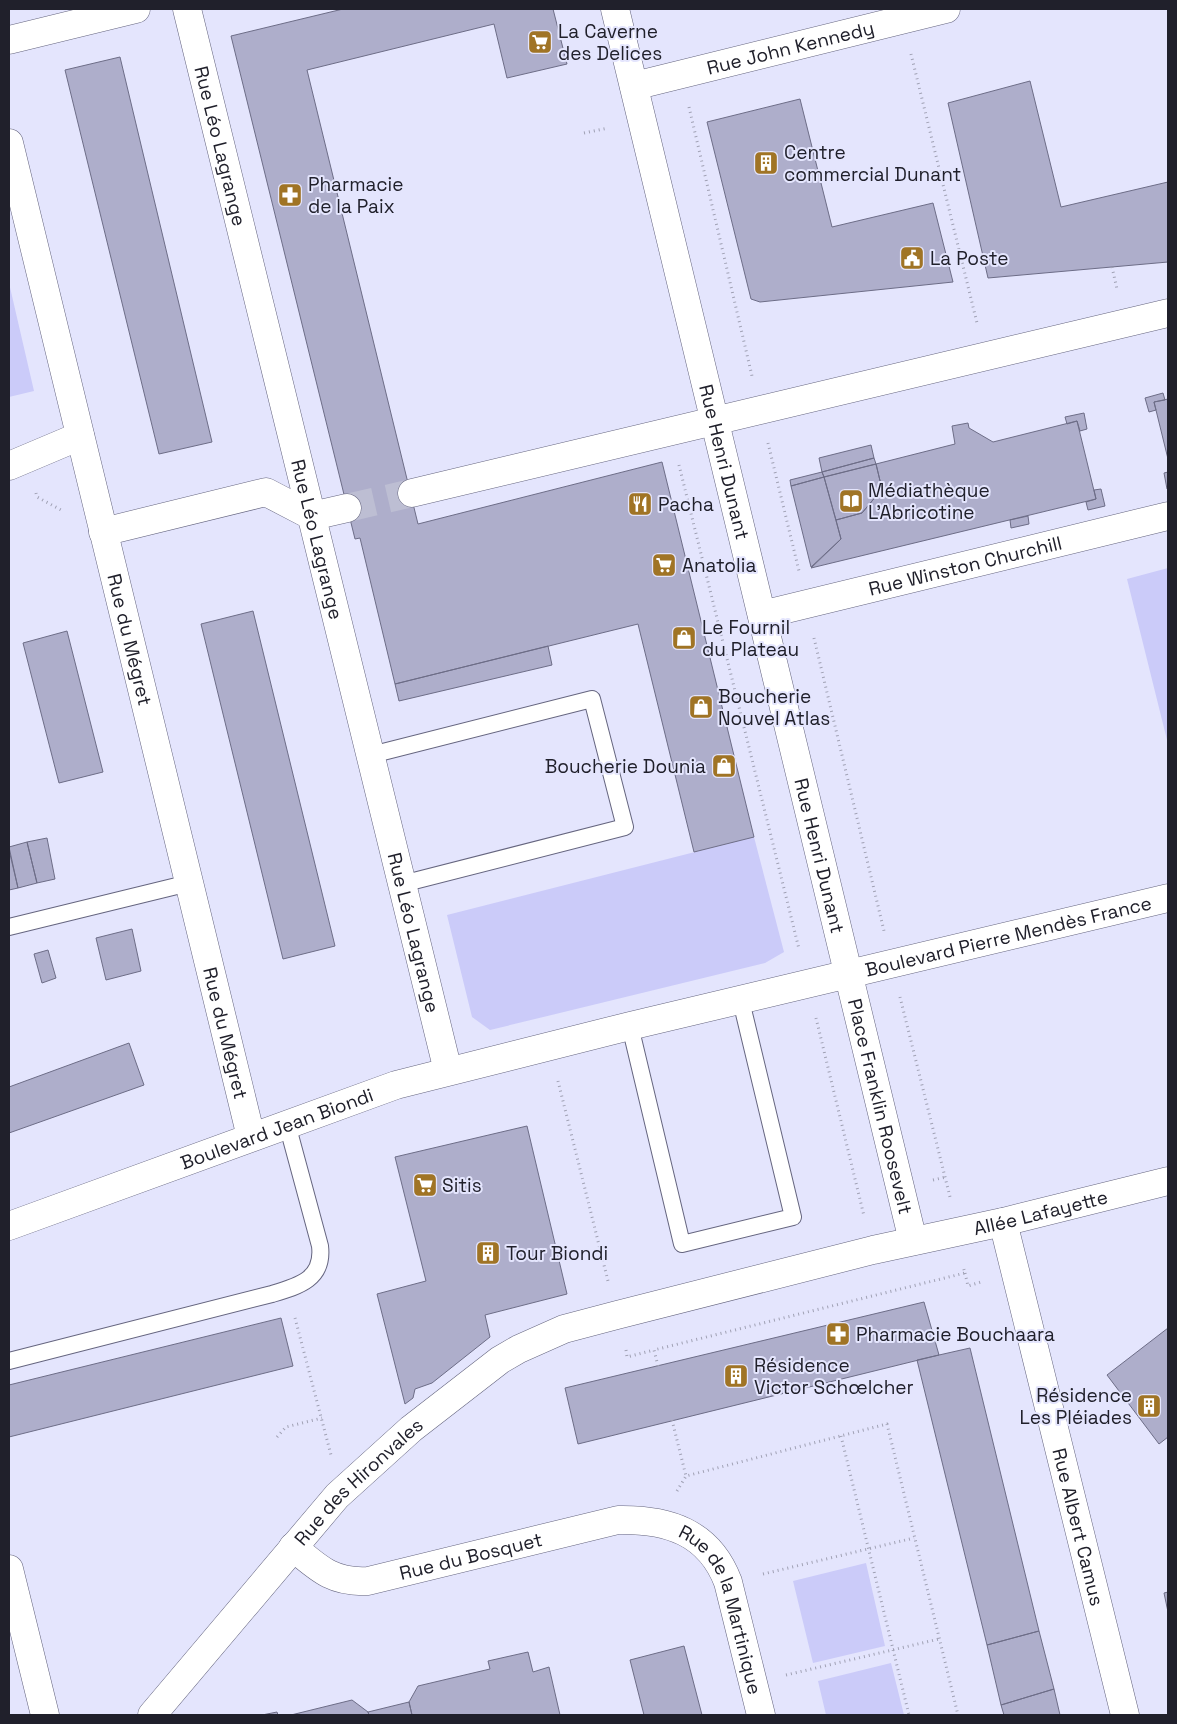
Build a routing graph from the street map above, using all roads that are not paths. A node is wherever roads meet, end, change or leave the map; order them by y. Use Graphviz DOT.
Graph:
graph roads {
  1 [pos="136,9"];
  2 [pos="187,9"];
  3 [pos="615,9"];
  4 [pos="946,9"];
  5 [pos="9,40"];
  6 [pos="634,86"];
  7 [pos="9,143"];
  8 [pos="1168,313"];
  9 [pos="715,422"];
  10 [pos="80,436"];
  11 [pos="19,462"];
  12 [pos="412,493"];
  13 [pos="347,508"];
  14 [pos="312,516"];
  15 [pos="1168,516"];
  16 [pos="103,532"];
  17 [pos="762,615"];
  18 [pos="371,755"];
  19 [pos="189,883"];
  20 [pos="402,884"];
  21 [pos="1168,898"];
  22 [pos="9,927"];
  23 [pos="848,975"];
  24 [pos="740,1000"];
  25 [pos="630,1026"];
  26 [pos="549,1046"];
  27 [pos="448,1071"];
  28 [pos="287,1124"];
  29 [pos="251,1137"];
  30 [pos="1168,1181"];
  31 [pos="1003,1222"];
  32 [pos="9,1226"];
  33 [pos="913,1241"];
  34 [pos="617,1314"];
  35 [pos="9,1361"];
  36 [pos="660,1522"];
  37 [pos="293,1547"];
  38 [pos="9,1569"];
  39 [pos="45,1715"];
  40 [pos="152,1715"];
  41 [pos="761,1715"];
  42 [pos="1125,1715"];
  1 -- 5 [label="street"];
  2 -- 14 [label="street, Rue Léo Lagrange"];
  3 -- 6 [label="street, Rue Henri Dunant"];
  4 -- 6 [label="street, Rue John Kennedy"];
  6 -- 9 [label="street, Rue Henri Dunant"];
  7 -- 10 [label="street, Rue du Mégret"];
  8 -- 9 [label="street"];
  9 -- 12 [label="street"];
  9 -- 17 [label="street, Rue Henri Dunant"];
  10 -- 11 [label="street"];
  10 -- 16 [label="street, Rue du Mégret"];
  13 -- 14 [label="street"];
  14 -- 16 [label="street"];
  14 -- 18 [label="street, Rue Léo Lagrange"];
  15 -- 17 [label="street, Rue Winston Churchill"];
  16 -- 19 [label="street, Rue du Mégret"];
  17 -- 23 [label="street, Rue Henri Dunant"];
  18 -- 20 [label="street, Rue Léo Lagrange"];
  18 -- 20 [label="lane"];
  19 -- 22 [label="lane"];
  19 -- 29 [label="street, Rue du Mégret"];
  20 -- 27 [label="street, Rue Léo Lagrange"];
  21 -- 23 [label="street, Boulevard Pierre Mendès France"];
  23 -- 24 [label="street, Place Franklin Roosevelt"];
  23 -- 33 [label="street, Place Franklin Roosevelt"];
  24 -- 25 [label="street, Place Franklin Roosevelt"];
  24 -- 25 [label="lane"];
  25 -- 26 [label="street, Place Franklin Roosevelt"];
  26 -- 27 [label="street, Boulevard Jean Biondi"];
  27 -- 28 [label="street, Boulevard Jean Biondi"];
  28 -- 29 [label="street, Boulevard Jean Biondi"];
  28 -- 35 [label="lane"];
  29 -- 32 [label="street, Boulevard Jean Biondi"];
  30 -- 31 [label="street, Allée Lafayette"];
  31 -- 33 [label="street, Allée Lafayette"];
  31 -- 42 [label="street, Rue Albert Camus"];
  33 -- 34 [label="street, Place Franklin Roosevelt"];
  34 -- 37 [label="street, Rue des Hironvales"];
  36 -- 37 [label="street, Rue du Bosquet"];
  36 -- 41 [label="street, Rue de la Martinique"];
  37 -- 40 [label="street, Rue des Hironvales"];
  38 -- 39 [label="street"];
}
